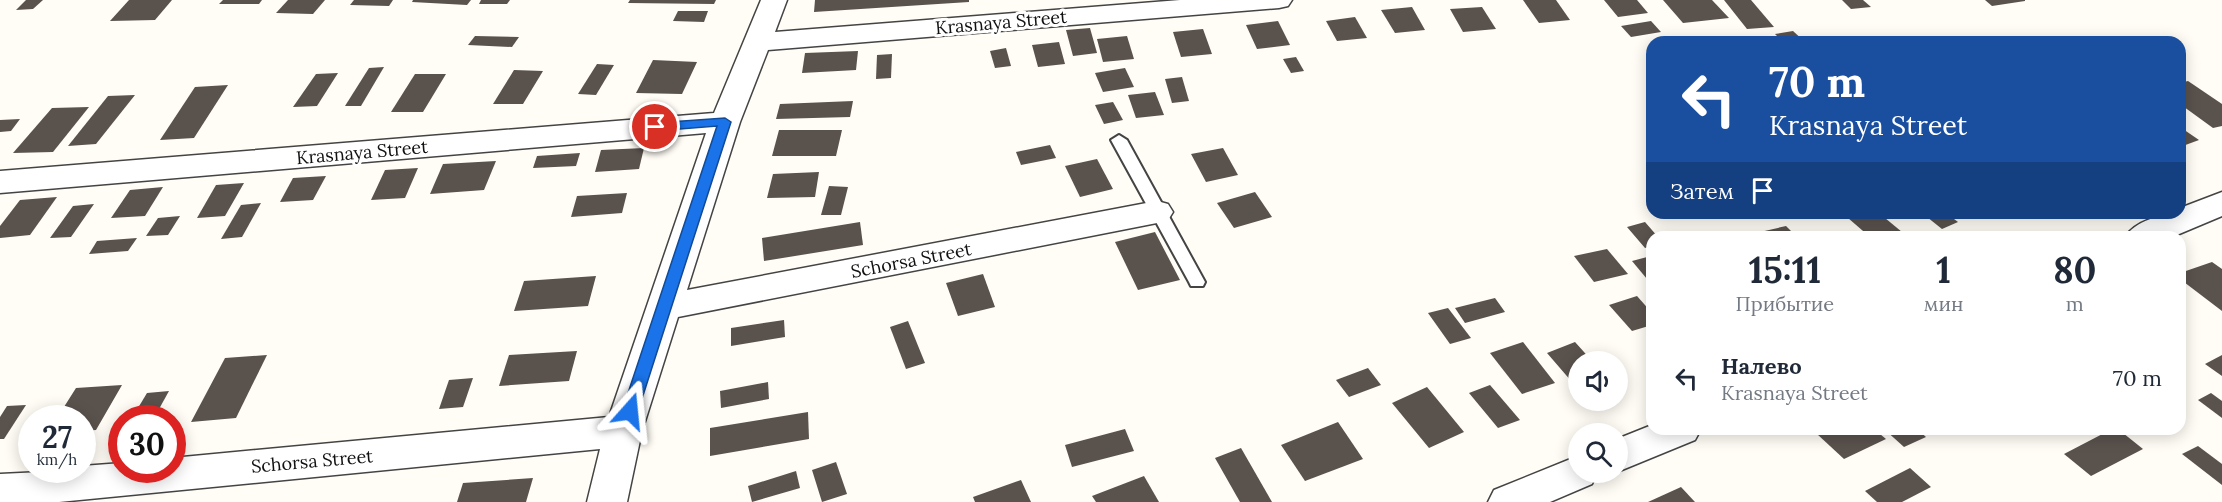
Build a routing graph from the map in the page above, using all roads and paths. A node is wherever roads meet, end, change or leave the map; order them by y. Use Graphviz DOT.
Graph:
graph roads {
  1 [pos="774,0"];
  2 [pos="1262,1"];
  3 [pos="759,42"];
  4 [pos="725,122"];
  5 [pos="1119,140"];
  6 [pos="0,182"];
  7 [pos="2222,203"];
  8 [pos="1157,212"];
  9 [pos="2186,218"];
  10 [pos="2184,219"];
  11 [pos="2155,231"];
  12 [pos="1197,282"];
  13 [pos="664,307"];
  14 [pos="623,432"];
  15 [pos="1668,435"];
  16 [pos="1628,451"];
  17 [pos="1568,476"];
  18 [pos="0,490"];
  19 [pos="608,502"];
  20 [pos="1508,502"];
  1 -- 3 [label="street"];
  2 -- 3 [label="street, Krasnaya Street"];
  3 -- 4 [label="street"];
  4 -- 6 [label="street, Krasnaya Street"];
  4 -- 13 [label="street"];
  5 -- 8 [label="lane"];
  7 -- 9 [label="street"];
  8 -- 12 [label="lane"];
  8 -- 13 [label="street, Schorsa Street"];
  10 -- 11 [label="street"];
  13 -- 14 [label="street"];
  14 -- 18 [label="street, Schorsa Street"];
  14 -- 19 [label="street"];
  15 -- 16 [label="street"];
  17 -- 20 [label="street"];
}
